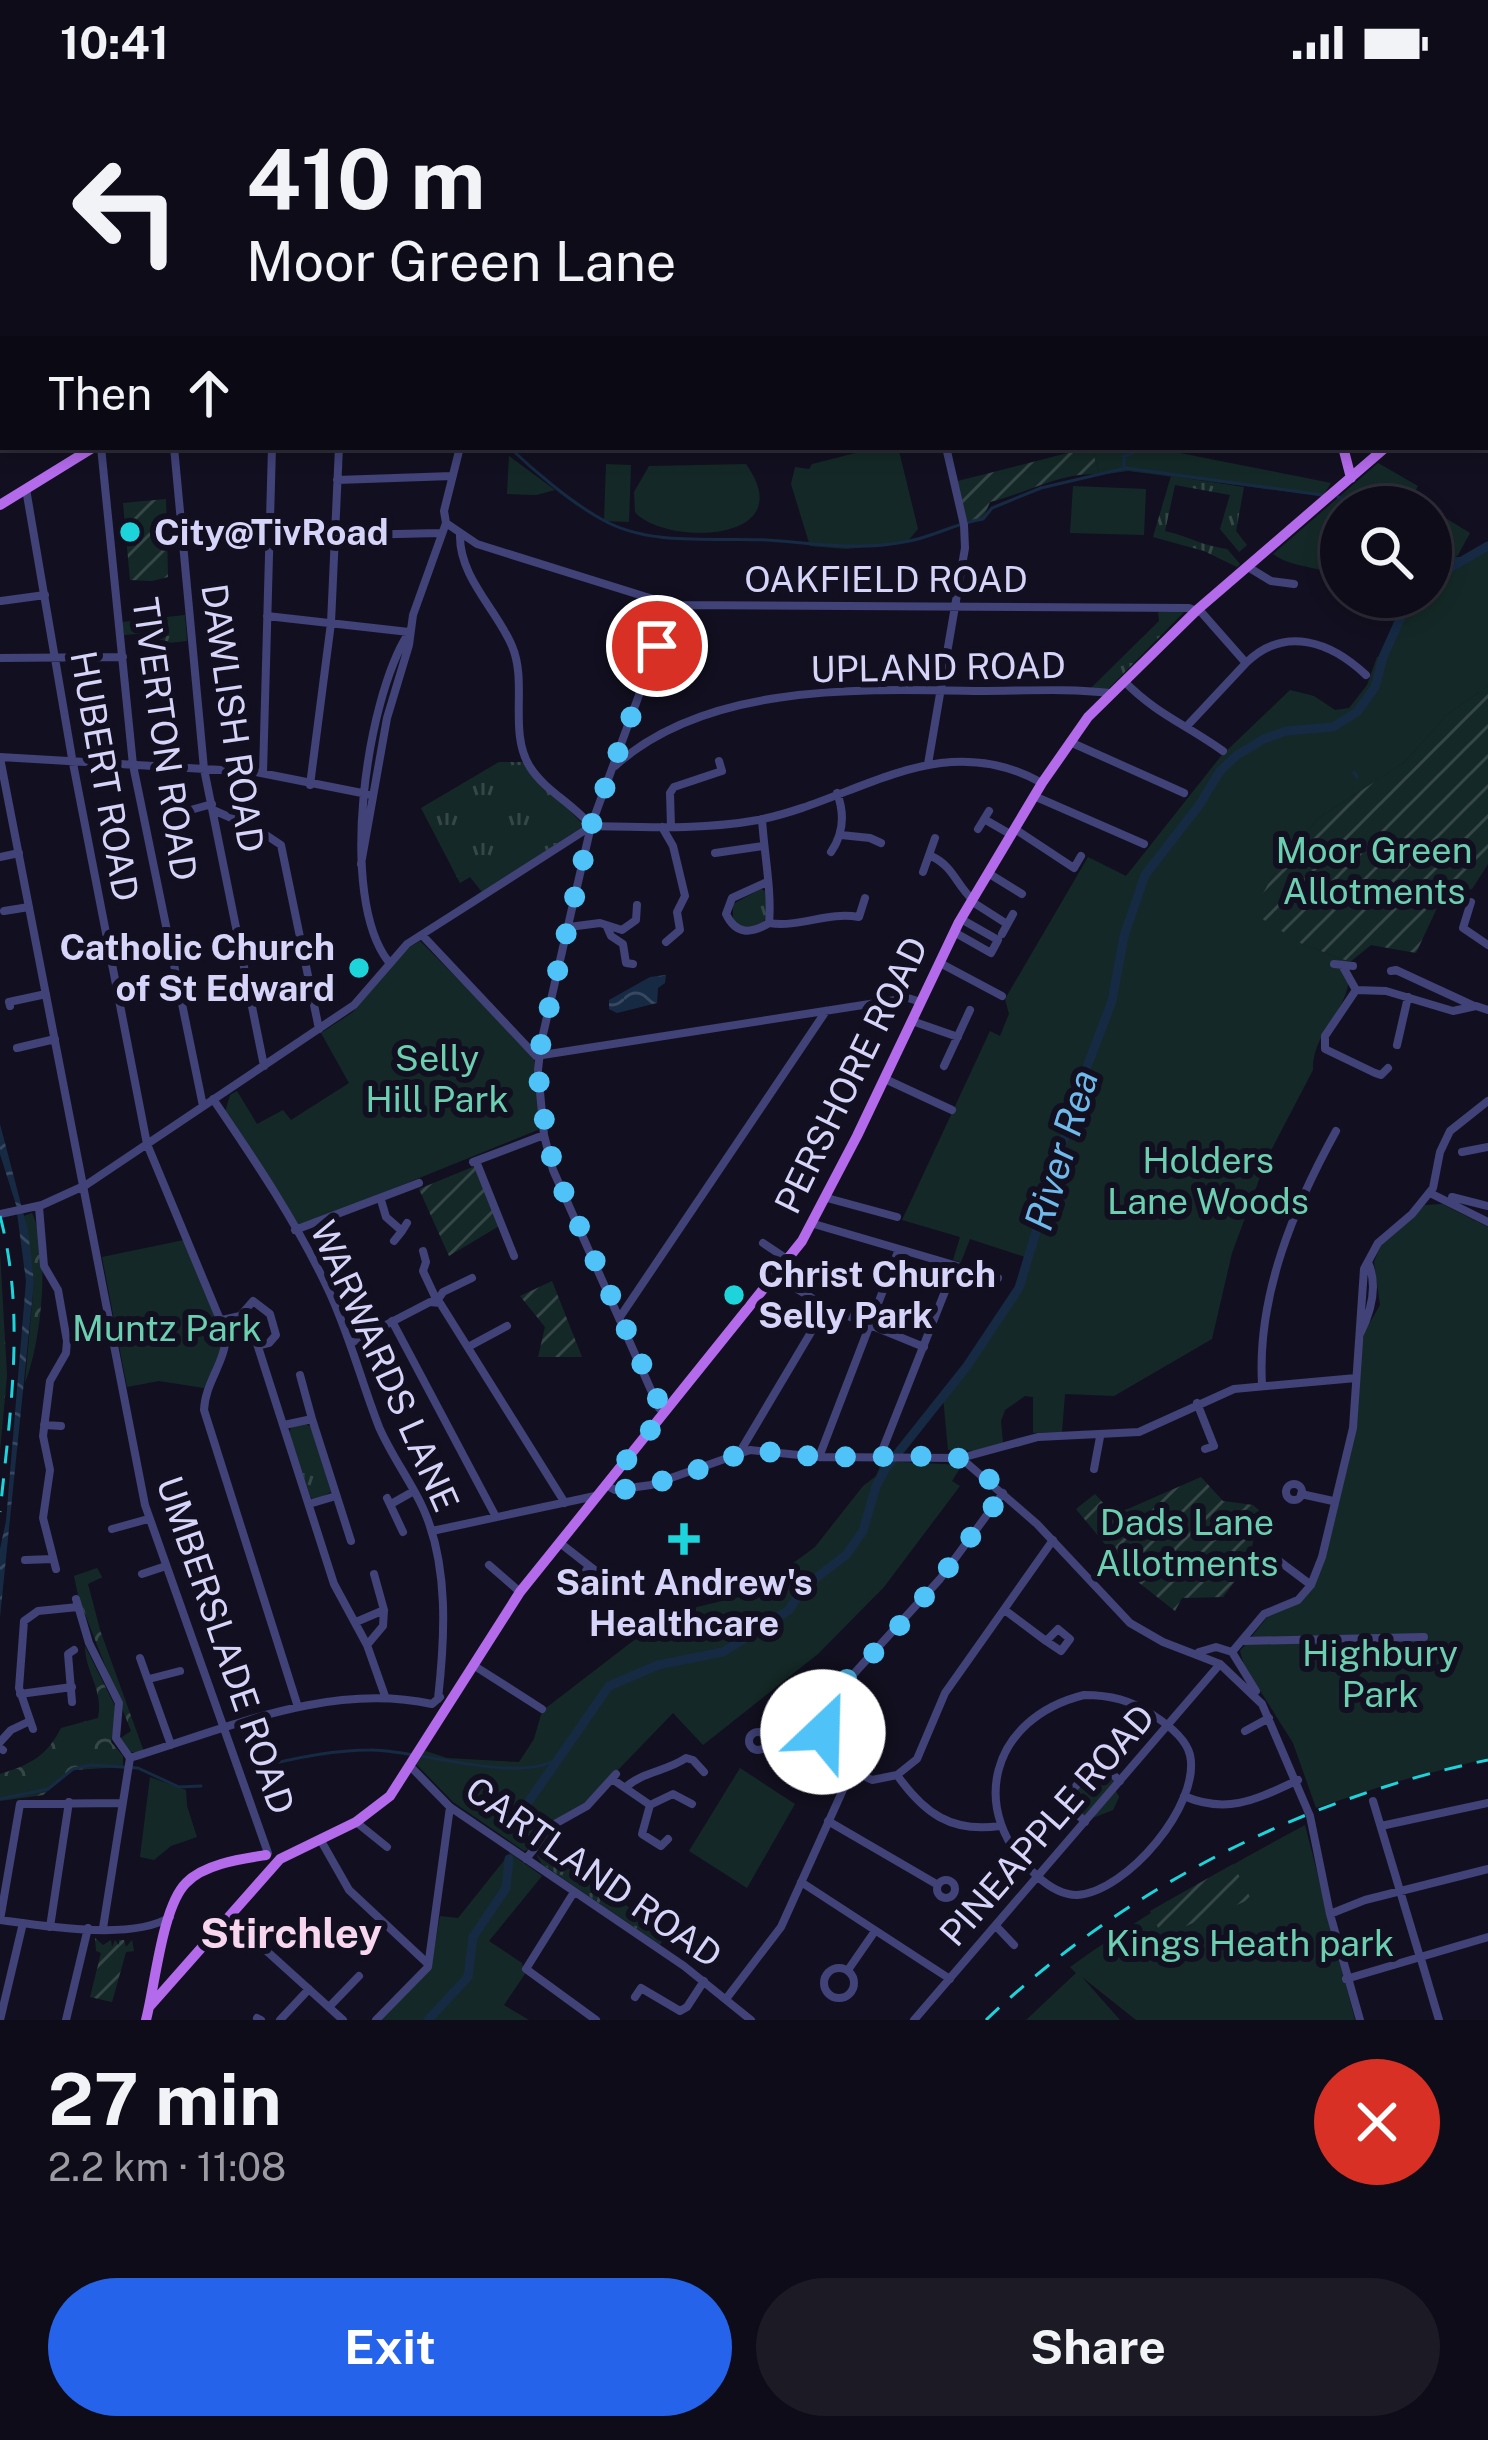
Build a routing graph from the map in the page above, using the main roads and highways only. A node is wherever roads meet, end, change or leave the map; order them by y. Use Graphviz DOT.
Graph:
graph roads {
  1 [pos="93,450"];
  2 [pos="1343,450"];
  3 [pos="1360,450"];
  4 [pos="1382,450"];
  5 [pos="1367,463"];
  6 [pos="1351,478"];
  7 [pos="0,506"];
  8 [pos="273,1856"];
  9 [pos="158,1989"];
  10 [pos="146,2020"];
  1 -- 7 [label="main road"];
  2 -- 6 [label="main road"];
  3 -- 5 [label="main road"];
  4 -- 5 [label="main road, PERSHORE ROAD"];
  5 -- 6 [label="main road, PERSHORE ROAD"];
  6 -- 8 [label="main road, PERSHORE ROAD"];
  8 -- 9 [label="main road"];
  8 -- 9 [label="main road, PERSHORE ROAD"];
  9 -- 10 [label="main road"];
}
